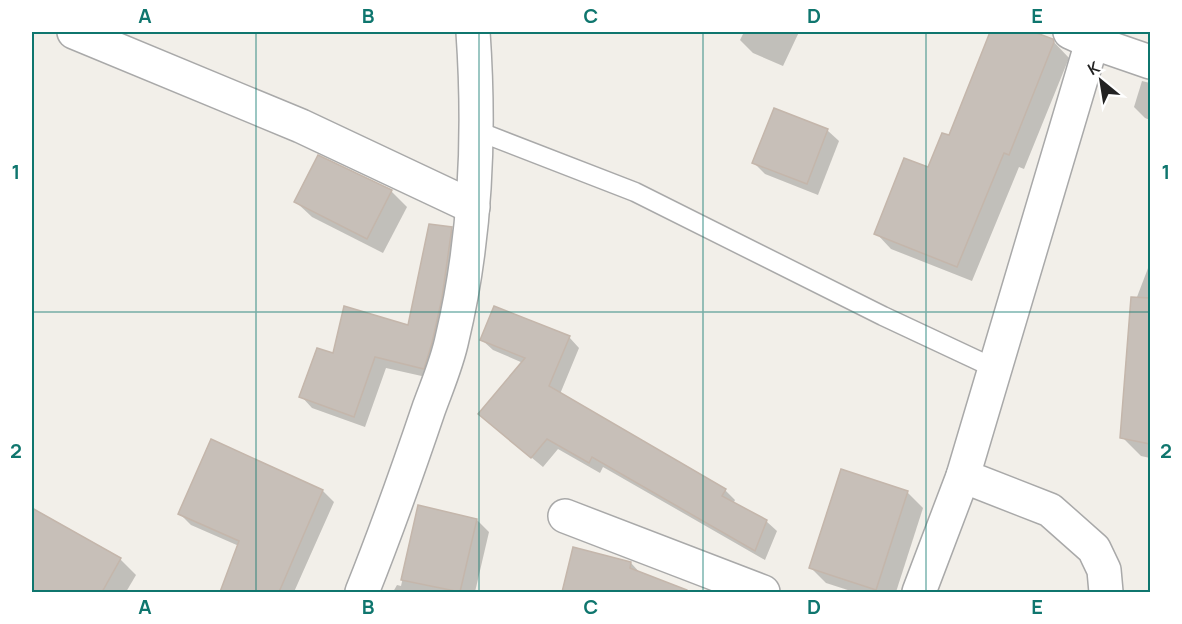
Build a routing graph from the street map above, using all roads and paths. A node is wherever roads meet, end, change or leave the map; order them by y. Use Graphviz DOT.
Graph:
graph roads {
  1 [pos="74,32"];
  2 [pos="472,32"];
  3 [pos="1086,35"];
  4 [pos="1150,62"];
  5 [pos="475,130"];
  6 [pos="473,207"];
  7 [pos="994,368"];
  8 [pos="963,476"];
  9 [pos="565,516"];
  10 [pos="362,592"];
  11 [pos="763,592"];
  12 [pos="919,592"];
  13 [pos="1106,592"];
  1 -- 6 [label="street"];
  2 -- 5 [label="street"];
  3 -- 4 [label="street"];
  3 -- 7 [label="street"];
  5 -- 6 [label="street"];
  5 -- 7 [label="lane"];
  6 -- 10 [label="street"];
  7 -- 8 [label="street"];
  8 -- 12 [label="street"];
  8 -- 13 [label="street"];
  9 -- 11 [label="street"];
}
